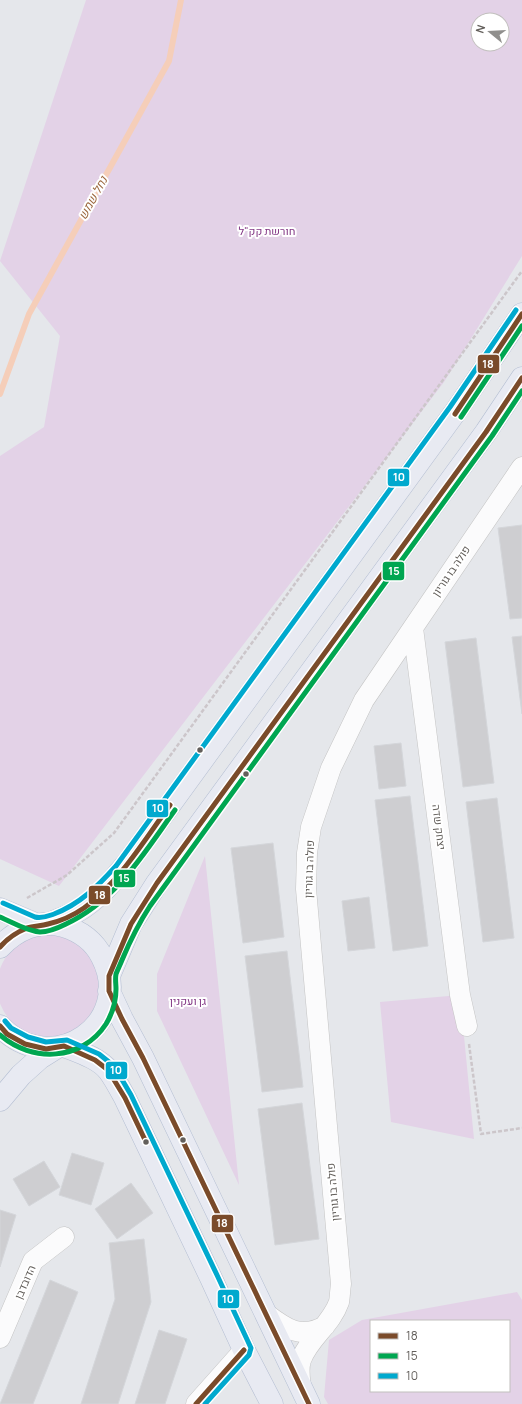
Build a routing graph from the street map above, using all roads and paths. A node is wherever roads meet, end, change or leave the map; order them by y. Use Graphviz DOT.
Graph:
graph roads {
  1 [pos="522,271"];
  2 [pos="522,314"];
  3 [pos="522,378"];
  4 [pos="522,467"];
  5 [pos="413,628"];
  6 [pos="3,910"];
  7 [pos="43,924"];
  8 [pos="0,947"];
  9 [pos="109,983"];
  10 [pos="0,1026"];
  11 [pos="467,1026"];
  12 [pos="60,1047"];
  13 [pos="0,1100"];
  14 [pos="522,1128"];
  15 [pos="64,1237"];
  16 [pos="265,1313"];
  17 [pos="325,1326"];
  18 [pos="0,1338"];
  19 [pos="244,1350"];
  20 [pos="305,1396"];
  21 [pos="196,1404"];
  22 [pos="272,1404"];
  1 -- 6 [label="path"];
  2 -- 7 [label="main road"];
  3 -- 9 [label="main road"];
  4 -- 5 [label="street, פולה בו גוריון"];
  5 -- 11 [label="street, יצחק שדה"];
  5 -- 17 [label="street, פולה בו גוריון"];
  6 -- 7 [label="main road"];
  7 -- 8 [label="main road"];
  7 -- 9 [label="main road"];
  9 -- 12 [label="main road"];
  9 -- 16 [label="main road"];
  10 -- 12 [label="main road"];
  11 -- 14 [label="path"];
  12 -- 13 [label="main road"];
  12 -- 19 [label="main road"];
  15 -- 18 [label="street, הדובדבן"];
  16 -- 17 [label="street"];
  16 -- 20 [label="main road"];
  17 -- 20 [label="street, פולה בו גוריון"];
  19 -- 21 [label="street"];
  19 -- 22 [label="main road"];
}
